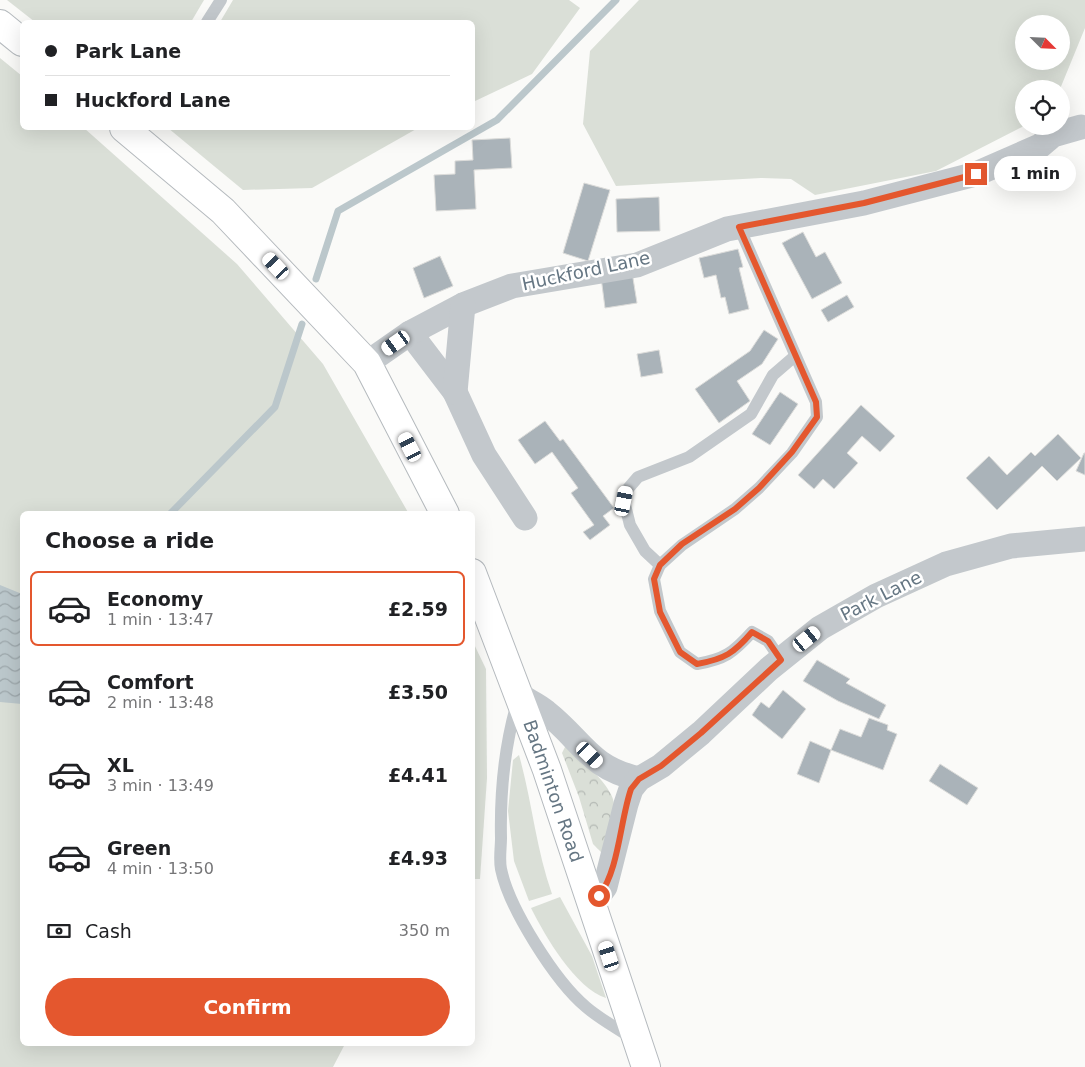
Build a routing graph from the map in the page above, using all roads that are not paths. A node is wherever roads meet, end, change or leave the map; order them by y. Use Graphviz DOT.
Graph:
graph roads {
  1 [pos="221,0"];
  2 [pos="208,20"];
  3 [pos="0,24"];
  4 [pos="20,40"];
  5 [pos="1081,128"];
  6 [pos="134,131"];
  7 [pos="739,227"];
  8 [pos="463,305"];
  9 [pos="410,332"];
  10 [pos="795,356"];
  11 [pos="367,363"];
  12 [pos="455,392"];
  13 [pos="442,511"];
  14 [pos="525,518"];
  15 [pos="1085,539"];
  16 [pos="660,565"];
  17 [pos="475,581"];
  18 [pos="781,660"];
  19 [pos="519,695"];
  20 [pos="639,779"];
  21 [pos="592,905"];
  22 [pos="637,1041"];
  23 [pos="646,1067"];
  1 -- 2 [label="lane"];
  3 -- 4 [label="main road"];
  5 -- 7 [label="street, Huckford Lane"];
  6 -- 11 [label="main road"];
  7 -- 8 [label="street, Huckford Lane"];
  7 -- 10 [label="lane"];
  8 -- 9 [label="street, Huckford Lane"];
  8 -- 12 [label="street"];
  9 -- 11 [label="street, Huckford Lane"];
  9 -- 12 [label="street"];
  10 -- 16 [label="lane"];
  10 -- 16 [label="lane"];
  11 -- 13 [label="main road"];
  12 -- 14 [label="street"];
  15 -- 18 [label="street, Park Lane"];
  16 -- 18 [label="lane"];
  17 -- 19 [label="main road, Badminton Road"];
  18 -- 20 [label="street, Park Lane"];
  19 -- 20 [label="street"];
  19 -- 21 [label="main road, Badminton Road"];
  19 -- 22 [label="lane"];
  20 -- 21 [label="street"];
  21 -- 22 [label="main road, Badminton Road"];
  22 -- 23 [label="main road, Badminton Road"];
}
